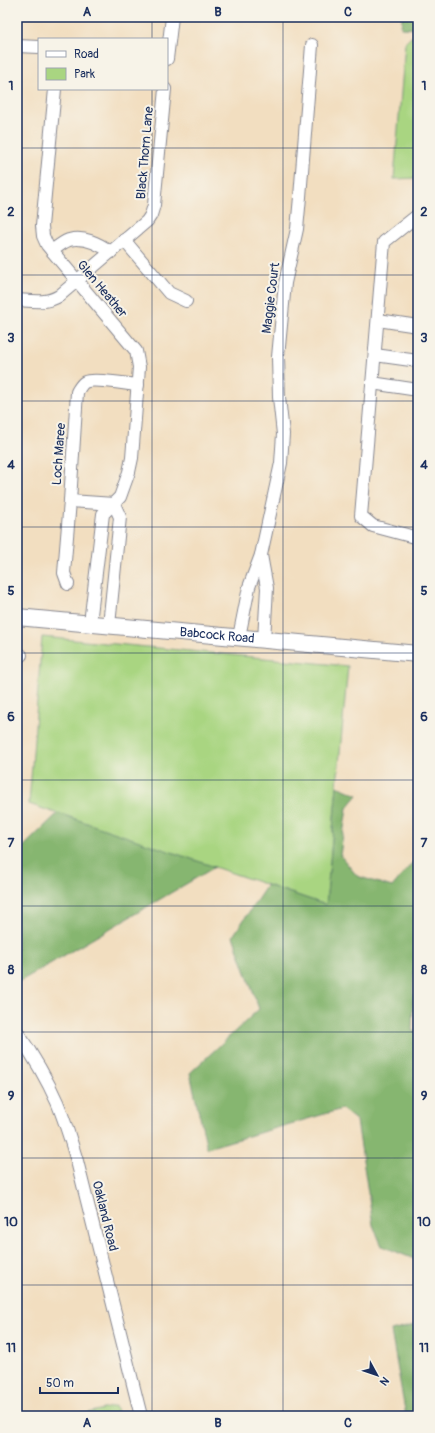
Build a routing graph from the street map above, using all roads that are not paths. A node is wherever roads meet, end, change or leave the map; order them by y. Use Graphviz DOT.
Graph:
graph roads {
  1 [pos="172,17"];
  2 [pos="312,44"];
  3 [pos="17,46"];
  4 [pos="38,47"];
  5 [pos="168,50"];
  6 [pos="55,90"];
  7 [pos="165,90"];
  8 [pos="418,215"];
  9 [pos="124,240"];
  10 [pos="52,251"];
  11 [pos="111,252"];
  12 [pos="77,280"];
  13 [pos="17,300"];
  14 [pos="186,301"];
  15 [pos="378,320"];
  16 [pos="418,326"];
  17 [pos="375,355"];
  18 [pos="418,361"];
  19 [pos="372,383"];
  20 [pos="138,385"];
  21 [pos="418,390"];
  22 [pos="70,501"];
  23 [pos="114,504"];
  24 [pos="418,538"];
  25 [pos="261,555"];
  26 [pos="68,584"];
  27 [pos="17,617"];
  28 [pos="90,623"];
  29 [pos="109,625"];
  30 [pos="239,638"];
  31 [pos="264,640"];
  32 [pos="418,654"];
  33 [pos="17,1032"];
  34 [pos="141,1416"];
  1 -- 5 [label="street"];
  2 -- 25 [label="street, Maggie Court"];
  3 -- 4 [label="street"];
  6 -- 10 [label="street, Glen Heather"];
  7 -- 9 [label="street, Black Thorn Lane"];
  8 -- 15 [label="street"];
  9 -- 11 [label="street, Black Thorn Lane"];
  9 -- 14 [label="street"];
  10 -- 11 [label="street"];
  10 -- 12 [label="street, Glen Heather"];
  11 -- 12 [label="street, Black Thorn Lane"];
  12 -- 13 [label="street, Black Thorn Lane"];
  12 -- 20 [label="street, Glen Heather"];
  15 -- 16 [label="street"];
  15 -- 17 [label="street"];
  17 -- 18 [label="street"];
  17 -- 19 [label="street"];
  19 -- 21 [label="street"];
  19 -- 24 [label="street"];
  20 -- 22 [label="street, Loch Maree"];
  20 -- 23 [label="street, Glen Heather"];
  22 -- 23 [label="street"];
  22 -- 26 [label="street, Loch Maree"];
  23 -- 28 [label="street, Glen Heather"];
  23 -- 29 [label="street"];
  25 -- 30 [label="street, Maggie Court"];
  25 -- 31 [label="street, Maggie Court"];
  27 -- 28 [label="main road, Babcock Road"];
  28 -- 29 [label="main road, Babcock Road"];
  29 -- 30 [label="main road, Babcock Road"];
  30 -- 31 [label="main road, Babcock Road"];
  31 -- 32 [label="main road, Babcock Road"];
  33 -- 34 [label="street, Oakland Road"];
}
